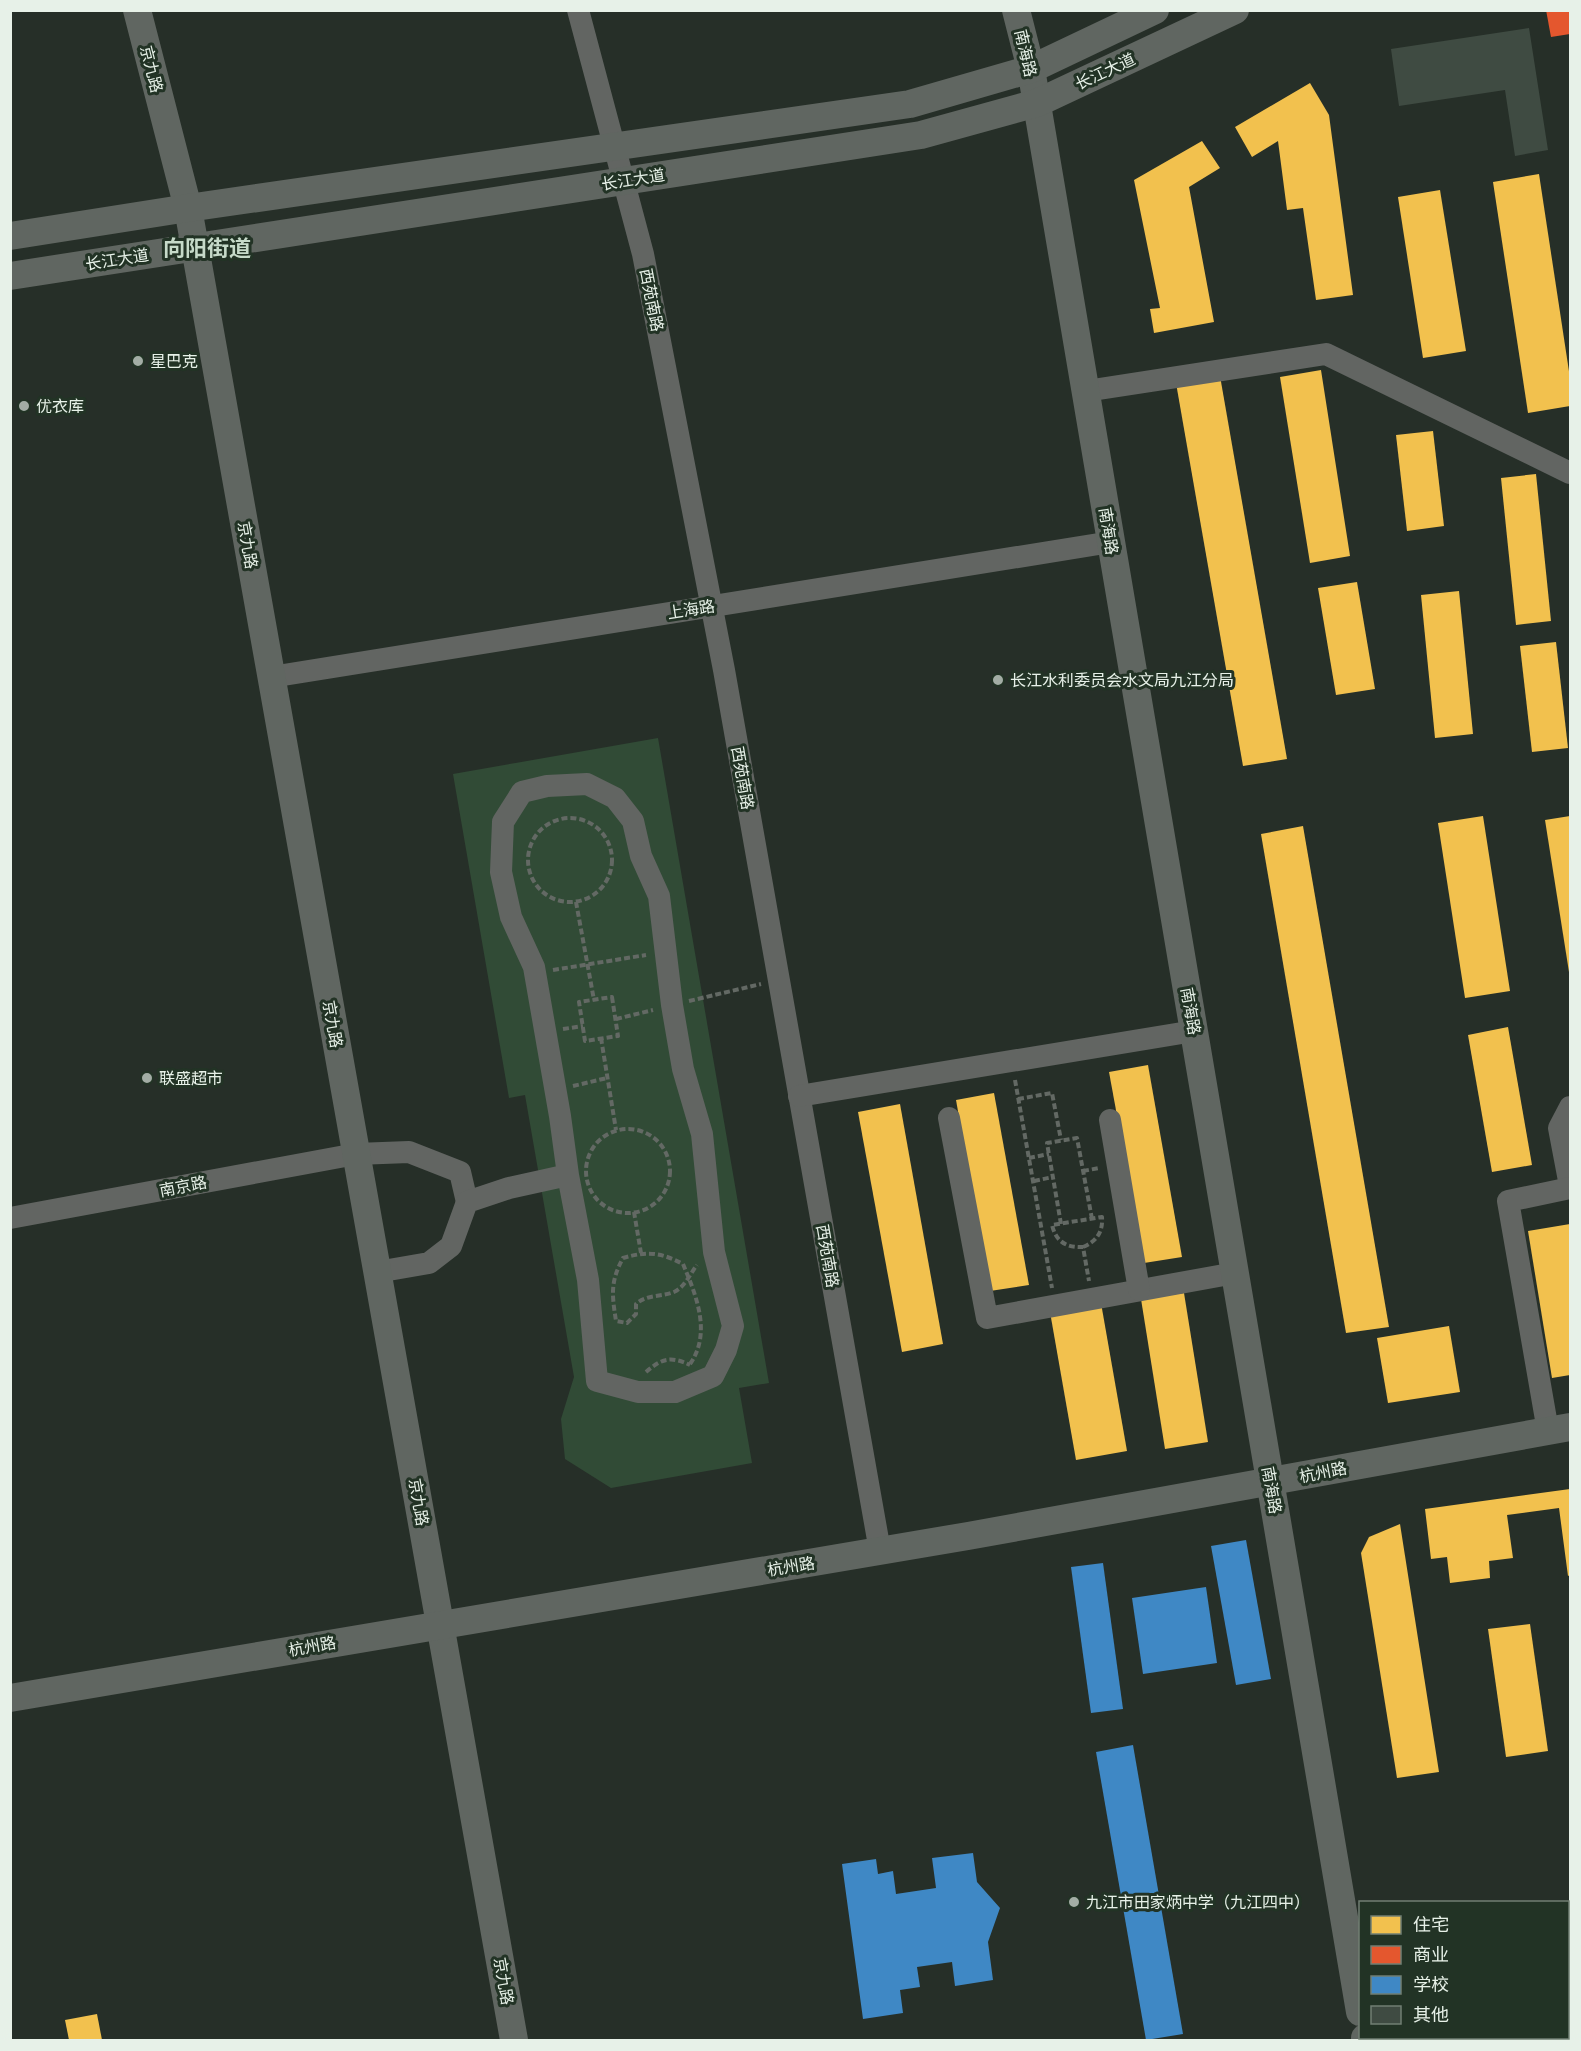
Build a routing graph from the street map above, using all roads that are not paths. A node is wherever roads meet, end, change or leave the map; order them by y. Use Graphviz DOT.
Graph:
graph roads {
  1 [pos="137,10"];
  2 [pos="578,10"];
  3 [pos="1016,10"];
  4 [pos="1155,10"];
  5 [pos="1235,10"];
  6 [pos="1031,69"];
  7 [pos="1037,103"];
  8 [pos="614,147"];
  9 [pos="623,181"];
  10 [pos="188,208"];
  11 [pos="10,236"];
  12 [pos="195,247"];
  13 [pos="10,276"];
  14 [pos="1086,392"];
  15 [pos="1570,473"];
  16 [pos="1111,542"];
  17 [pos="711,606"];
  18 [pos="271,677"];
  19 [pos="1194,1031"];
  20 [pos="799,1096"];
  21 [pos="1570,1107"];
  22 [pos="949,1118"];
  23 [pos="1110,1120"];
  24 [pos="356,1154"];
  25 [pos="568,1175"];
  26 [pos="1570,1187"];
  27 [pos="467,1202"];
  28 [pos="10,1218"];
  29 [pos="377,1272"];
  30 [pos="1235,1273"];
  31 [pos="1139,1290"];
  32 [pos="1559,1429"];
  33 [pos="1271,1482"];
  34 [pos="880,1551"];
  35 [pos="440,1624"];
  36 [pos="10,1698"];
  37 [pos="1359,2006"];
  38 [pos="514,2040"];
  1 -- 10 [label="main road, 京九路"];
  2 -- 8 [label="street, 西苑南路"];
  3 -- 6 [label="main road, 南海路"];
  4 -- 6 [label="main road, 长江大道"];
  5 -- 7 [label="main road, 长江大道"];
  6 -- 7 [label="main road, 南海路"];
  6 -- 8 [label="main road, 长江大道"];
  7 -- 9 [label="main road, 长江大道"];
  7 -- 14 [label="main road, 南海路"];
  8 -- 9 [label="street, 西苑南路"];
  8 -- 10 [label="main road, 长江大道"];
  9 -- 12 [label="main road, 长江大道"];
  9 -- 17 [label="street, 西苑南路"];
  10 -- 11 [label="main road, 长江大道"];
  10 -- 12 [label="main road, 京九路"];
  12 -- 13 [label="main road, 长江大道"];
  12 -- 18 [label="main road, 京九路"];
  14 -- 15 [label="street"];
  14 -- 16 [label="main road, 南海路"];
  16 -- 17 [label="street, 上海路"];
  16 -- 19 [label="main road, 南海路"];
  17 -- 18 [label="street, 上海路"];
  17 -- 20 [label="street, 西苑南路"];
  18 -- 24 [label="main road, 京九路"];
  19 -- 20 [label="street"];
  19 -- 30 [label="main road, 南海路"];
  20 -- 34 [label="street, 西苑南路"];
  21 -- 26 [label="street"];
  22 -- 31 [label="street"];
  23 -- 31 [label="street"];
  24 -- 27 [label="street, 南京路"];
  24 -- 28 [label="street, 南京路"];
  24 -- 29 [label="main road, 京九路"];
  25 -- 25 [label="street"];
  25 -- 27 [label="street"];
  26 -- 32 [label="street"];
  27 -- 29 [label="street"];
  29 -- 35 [label="main road, 京九路"];
  30 -- 31 [label="street"];
  30 -- 33 [label="main road, 南海路"];
  32 -- 33 [label="main road, 杭州路"];
  33 -- 34 [label="main road, 杭州路"];
  33 -- 37 [label="main road, 南海路"];
  34 -- 35 [label="main road, 杭州路"];
  35 -- 36 [label="main road, 杭州路"];
  35 -- 38 [label="main road, 京九路"];
}
